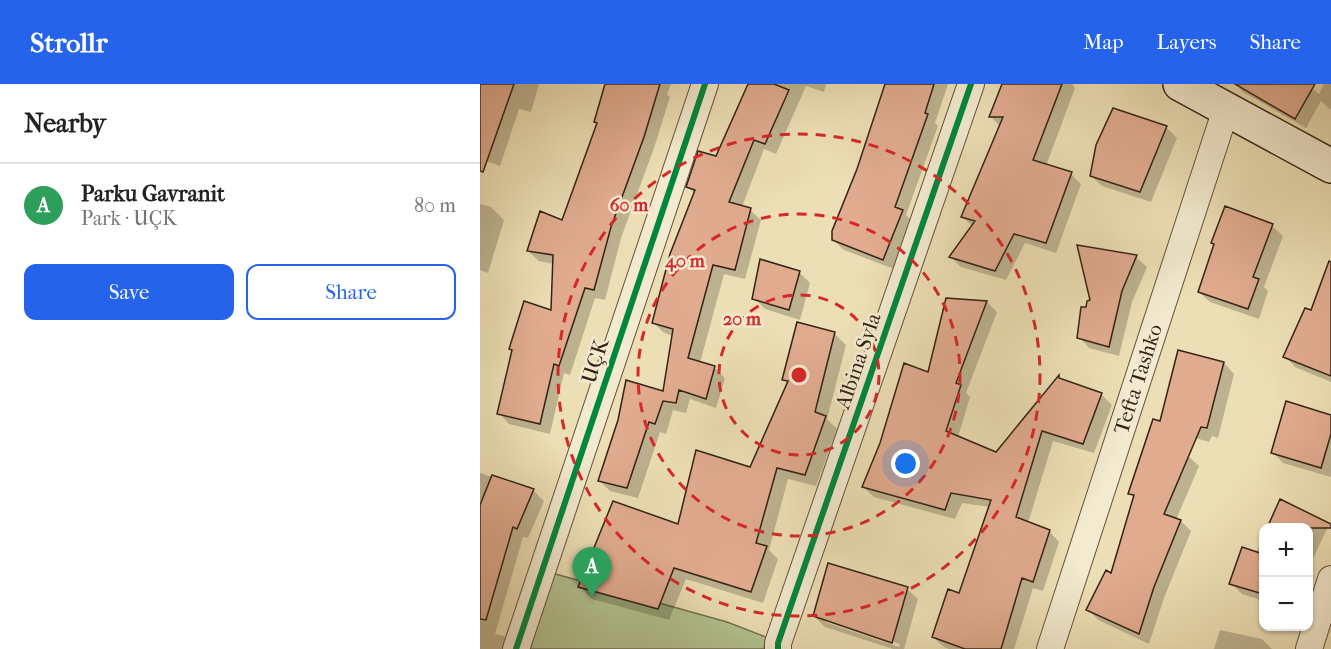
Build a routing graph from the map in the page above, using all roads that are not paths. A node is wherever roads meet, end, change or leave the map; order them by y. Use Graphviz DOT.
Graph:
graph roads {
  1 [pos="705,84"];
  2 [pos="971,84"];
  3 [pos="1180,84"];
  4 [pos="1226,109"];
  5 [pos="1331,166"];
  6 [pos="1331,579"];
  7 [pos="516,649"];
  8 [pos="778,649"];
  9 [pos="1050,649"];
  10 [pos="1309,649"];
  1 -- 7 [label="street, UÇK"];
  2 -- 8 [label="street, Albina Syla"];
  3 -- 4 [label="street"];
  4 -- 5 [label="street"];
  4 -- 9 [label="street, Tefta Tashko"];
  6 -- 10 [label="street"];
}
